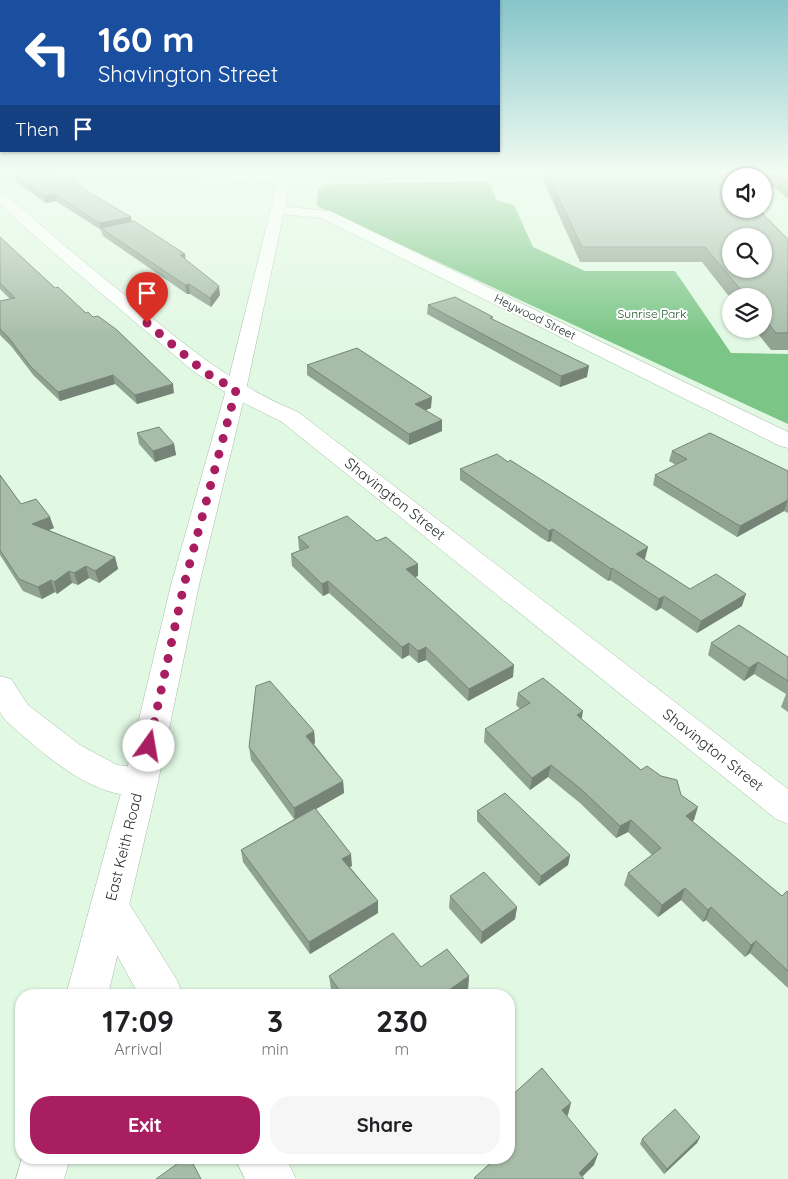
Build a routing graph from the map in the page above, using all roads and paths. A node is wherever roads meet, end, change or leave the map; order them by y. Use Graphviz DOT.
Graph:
graph roads {
  1 [pos="25,228"];
  2 [pos="274,228"];
  3 [pos="354,228"];
  4 [pos="236,390"];
  5 [pos="788,441"];
  6 [pos="0,687"];
  7 [pos="141,782"];
  8 [pos="788,809"];
  9 [pos="109,906"];
  10 [pos="88,989"];
  11 [pos="158,989"];
  12 [pos="44,1164"];
  13 [pos="263,1164"];
  14 [pos="40,1179"];
  15 [pos="272,1179"];
  1 -- 4 [label="street, Shavington Street"];
  2 -- 4 [label="street, East Keith Road"];
  3 -- 5 [label="street, Heywood Street"];
  4 -- 7 [label="street, East Keith Road"];
  4 -- 8 [label="street, Shavington Street"];
  6 -- 7 [label="street"];
  7 -- 9 [label="street, East Keith Road"];
  9 -- 10 [label="street, East Keith Road"];
  9 -- 11 [label="street"];
  12 -- 14 [label="street"];
  13 -- 15 [label="street"];
}
